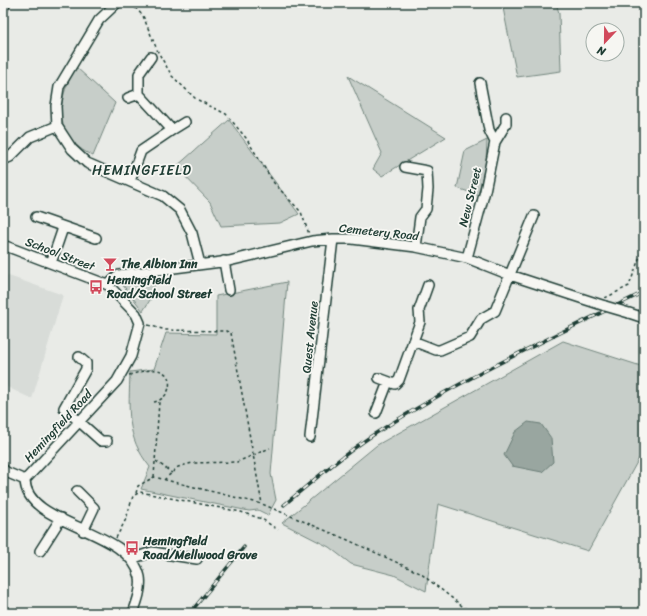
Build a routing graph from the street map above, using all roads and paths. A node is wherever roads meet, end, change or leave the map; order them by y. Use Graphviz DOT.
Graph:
graph roads {
  1 [pos="116,3"];
  2 [pos="131,3"];
  3 [pos="151,57"];
  4 [pos="480,83"];
  5 [pos="139,94"];
  6 [pos="128,98"];
  7 [pos="506,117"];
  8 [pos="185,122"];
  9 [pos="57,126"];
  10 [pos="172,130"];
  11 [pos="495,142"];
  12 [pos="3,160"];
  13 [pos="405,167"];
  14 [pos="130,181"];
  15 [pos="534,216"];
  16 [pos="36,217"];
  17 [pos="63,228"];
  18 [pos="96,238"];
  19 [pos="333,239"];
  20 [pos="312,241"];
  21 [pos="3,245"];
  22 [pos="644,245"];
  23 [pos="416,248"];
  24 [pos="467,258"];
  25 [pos="224,261"];
  26 [pos="51,263"];
  27 [pos="200,264"];
  28 [pos="510,275"];
  29 [pos="108,285"];
  30 [pos="428,285"];
  31 [pos="229,290"];
  32 [pos="596,302"];
  33 [pos="644,318"];
  34 [pos="140,323"];
  35 [pos="414,341"];
  36 [pos="78,357"];
  37 [pos="120,377"];
  38 [pos="379,378"];
  39 [pos="388,382"];
  40 [pos="160,401"];
  41 [pos="154,402"];
  42 [pos="376,413"];
  43 [pos="78,421"];
  44 [pos="310,437"];
  45 [pos="107,441"];
  46 [pos="270,448"];
  47 [pos="254,455"];
  48 [pos="156,461"];
  49 [pos="3,469"];
  50 [pos="172,473"];
  51 [pos="154,478"];
  52 [pos="25,480"];
  53 [pos="164,480"];
  54 [pos="77,492"];
  55 [pos="136,493"];
  56 [pos="262,504"];
  57 [pos="61,518"];
  58 [pos="278,530"];
  59 [pos="83,531"];
  60 [pos="113,543"];
  61 [pos="40,551"];
  62 [pos="131,559"];
  63 [pos="197,559"];
  64 [pos="133,613"];
  65 [pos="471,613"];
  1 -- 9 [label="street"];
  2 -- 20 [label="path"];
  3 -- 5 [label="street"];
  4 -- 11 [label="street"];
  5 -- 6 [label="street"];
  5 -- 10 [label="street"];
  7 -- 11 [label="street"];
  8 -- 10 [label="street"];
  9 -- 12 [label="street"];
  9 -- 14 [label="street"];
  10 -- 14 [label="street"];
  11 -- 24 [label="street, New Street"];
  13 -- 23 [label="street"];
  14 -- 27 [label="street"];
  15 -- 28 [label="street"];
  16 -- 17 [label="street"];
  17 -- 18 [label="street"];
  17 -- 26 [label="street"];
  19 -- 20 [label="street, Cemetery Road"];
  19 -- 23 [label="street, Cemetery Road"];
  19 -- 44 [label="street, Quest Avenue"];
  20 -- 25 [label="street, Cemetery Road"];
  21 -- 26 [label="street, School Street"];
  22 -- 32 [label="path"];
  23 -- 24 [label="street, Cemetery Road"];
  24 -- 28 [label="street, Cemetery Road"];
  25 -- 27 [label="street, Cemetery Road"];
  25 -- 31 [label="street"];
  26 -- 29 [label="street, School Street"];
  27 -- 29 [label="street, Cemetery Road"];
  28 -- 32 [label="street, Cemetery Road"];
  28 -- 35 [label="street"];
  29 -- 34 [label="street"];
  30 -- 35 [label="street"];
  32 -- 33 [label="street, Cemetery Road, bridge"];
  34 -- 37 [label="street, Hemingfield Road"];
  34 -- 47 [label="path"];
  35 -- 39 [label="street"];
  36 -- 43 [label="street"];
  37 -- 40 [label="path"];
  37 -- 43 [label="street, Hemingfield Road"];
  38 -- 39 [label="street"];
  39 -- 42 [label="street"];
  40 -- 41 [label="path"];
  40 -- 48 [label="path"];
  43 -- 45 [label="street"];
  43 -- 52 [label="street, Hemingfield Road"];
  46 -- 47 [label="path"];
  47 -- 50 [label="path"];
  47 -- 56 [label="path"];
  48 -- 50 [label="path"];
  48 -- 51 [label="path"];
  49 -- 52 [label="street"];
  50 -- 53 [label="path"];
  51 -- 53 [label="path"];
  51 -- 55 [label="path"];
  52 -- 57 [label="street, Hemingfield Road"];
  53 -- 56 [label="path"];
  54 -- 59 [label="street"];
  55 -- 58 [label="path"];
  55 -- 60 [label="path"];
  56 -- 65 [label="path"];
  57 -- 59 [label="street, Hemingfield Road"];
  57 -- 61 [label="street"];
  59 -- 60 [label="street, Hemingfield Road"];
  60 -- 62 [label="street, Hemingfield Road"];
  62 -- 63 [label="street"];
  62 -- 64 [label="street, Hemingfield Road"];
}
